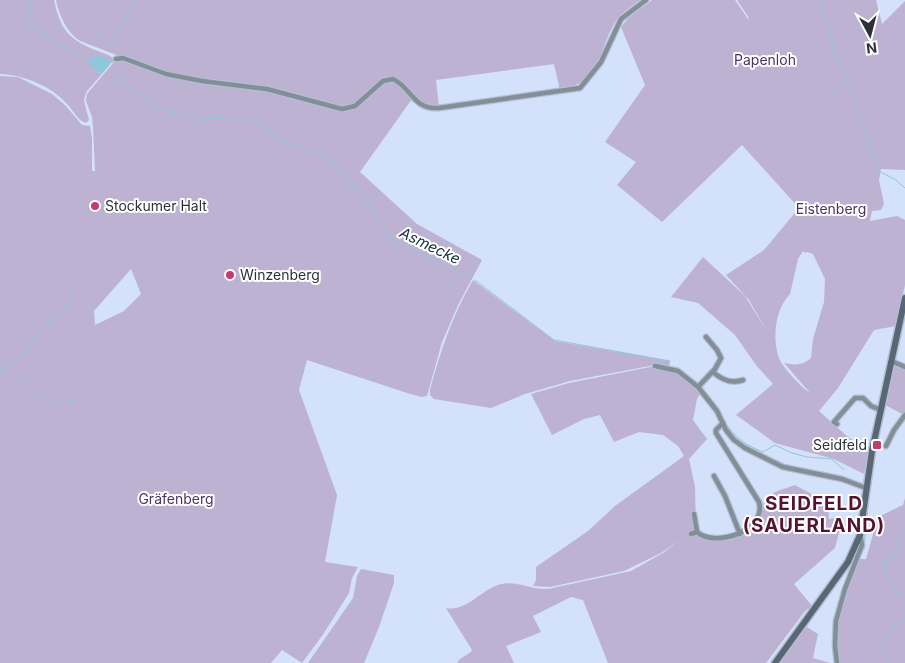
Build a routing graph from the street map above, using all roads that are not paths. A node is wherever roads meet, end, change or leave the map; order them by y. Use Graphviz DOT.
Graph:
graph roads {
  1 [pos="646,0"];
  2 [pos="116,59"];
  3 [pos="905,298"];
  4 [pos="706,337"];
  5 [pos="891,361"];
  6 [pos="655,366"];
  7 [pos="905,367"];
  8 [pos="713,372"];
  9 [pos="743,380"];
  10 [pos="698,387"];
  11 [pos="880,410"];
  12 [pos="905,415"];
  13 [pos="723,423"];
  14 [pos="837,424"];
  15 [pos="886,446"];
  16 [pos="714,476"];
  17 [pos="866,488"];
  18 [pos="694,514"];
  19 [pos="697,532"];
  20 [pos="691,534"];
  21 [pos="740,534"];
  22 [pos="860,535"];
  23 [pos="775,663"];
  24 [pos="837,663"];
  1 -- 2 [label="street"];
  3 -- 5 [label="main road"];
  4 -- 8 [label="street"];
  5 -- 7 [label="street"];
  5 -- 11 [label="main road"];
  6 -- 10 [label="street"];
  8 -- 9 [label="street"];
  8 -- 10 [label="street"];
  10 -- 13 [label="street"];
  11 -- 14 [label="street"];
  11 -- 17 [label="main road"];
  12 -- 15 [label="street"];
  13 -- 17 [label="street"];
  13 -- 21 [label="street"];
  16 -- 21 [label="street"];
  17 -- 22 [label="main road"];
  18 -- 19 [label="street"];
  19 -- 20 [label="street"];
  19 -- 21 [label="street"];
  22 -- 23 [label="main road"];
  22 -- 24 [label="street"];
}
